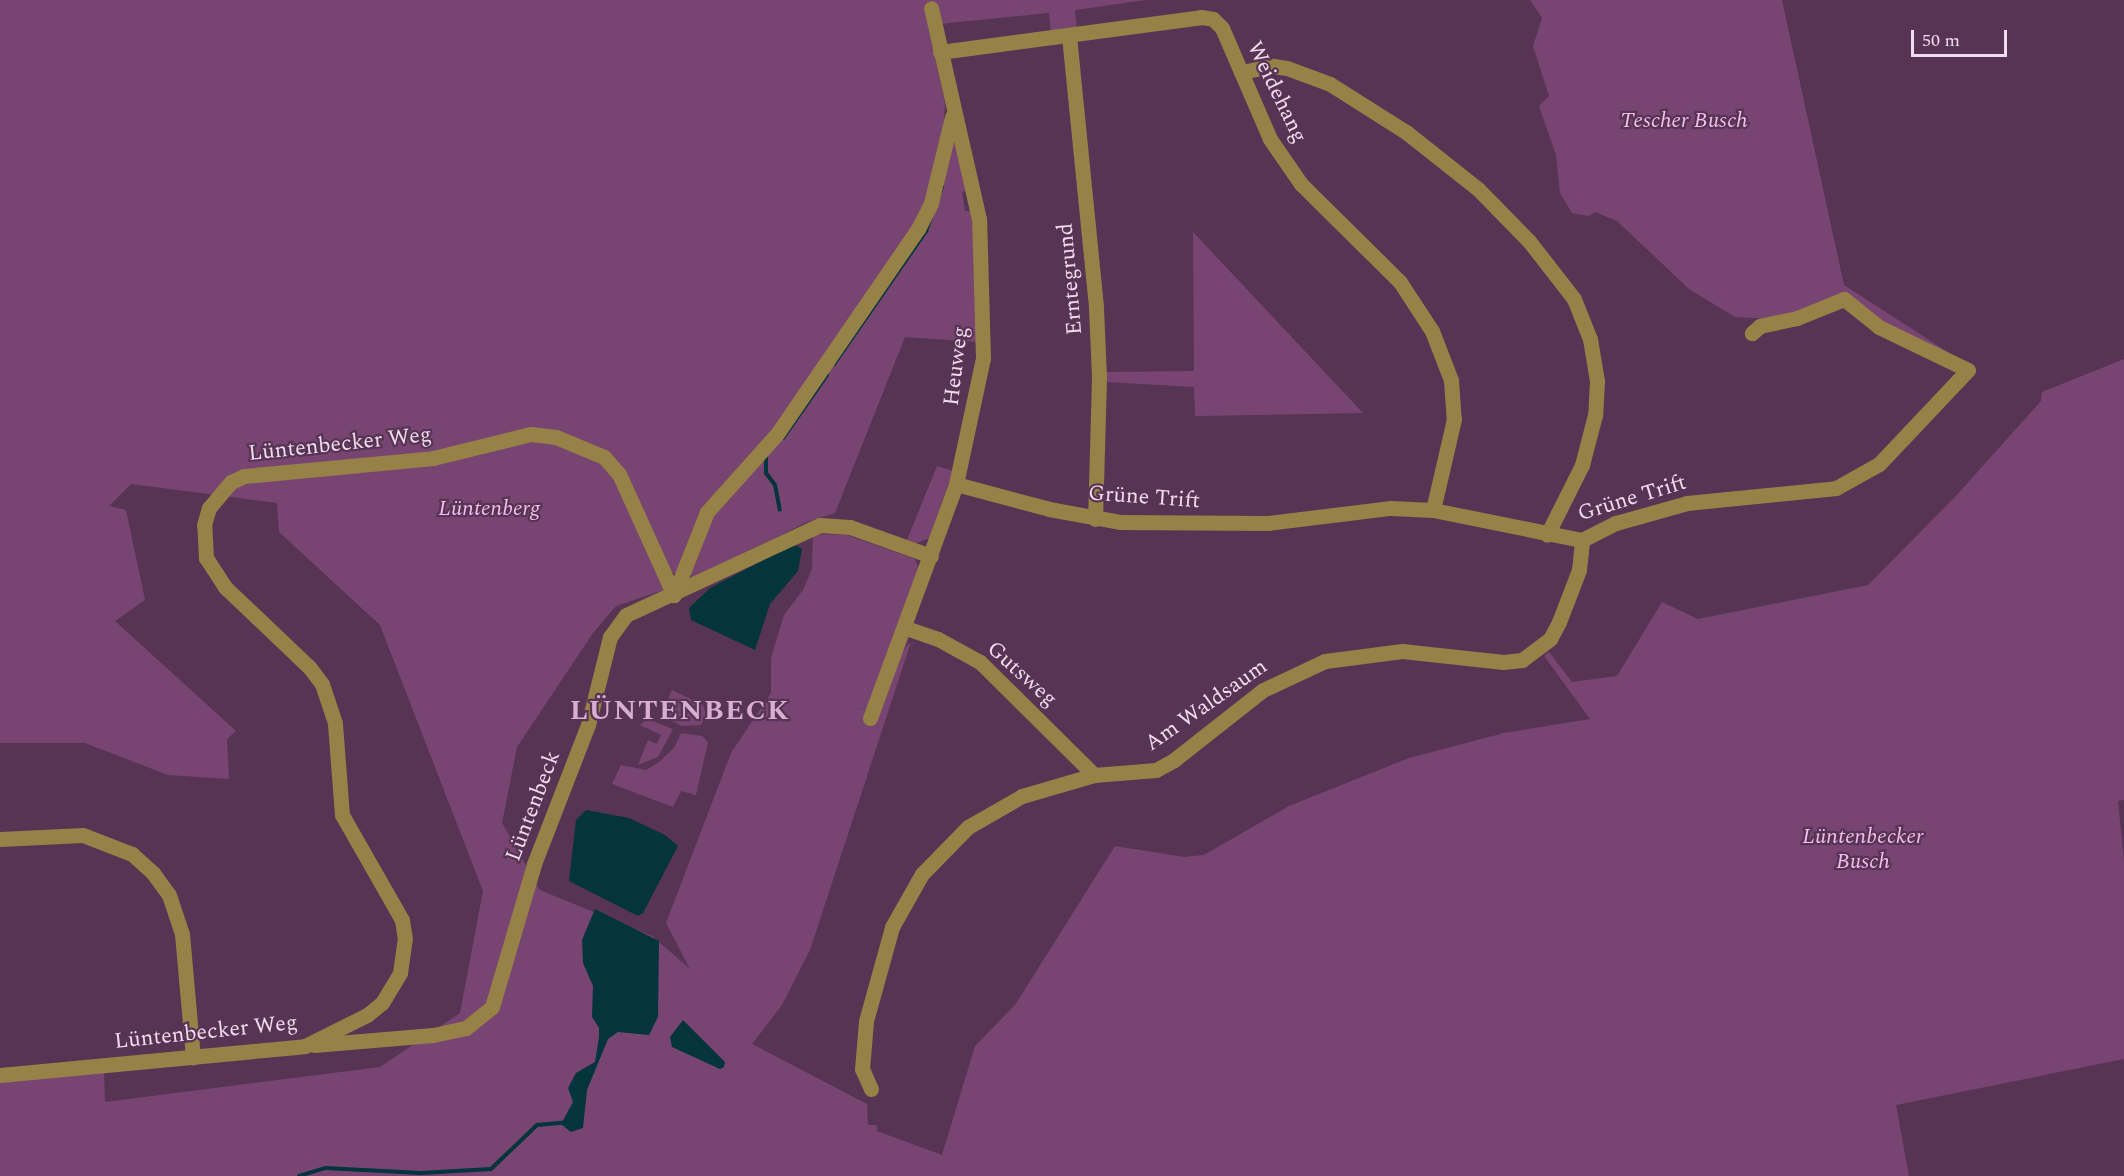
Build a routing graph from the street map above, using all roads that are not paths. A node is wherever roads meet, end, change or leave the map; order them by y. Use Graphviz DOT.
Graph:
graph roads {
  1 [pos="931,8"];
  2 [pos="1070,36"];
  3 [pos="940,52"];
  4 [pos="1241,72"];
  5 [pos="953,113"];
  6 [pos="1752,333"];
  7 [pos="956,484"];
  8 [pos="1432,510"];
  9 [pos="1095,519"];
  10 [pos="1547,535"];
  11 [pos="1582,540"];
  12 [pos="931,556"];
  13 [pos="674,595"];
  14 [pos="906,628"];
  15 [pos="870,718"];
  16 [pos="1094,775"];
  17 [pos="0,839"];
  18 [pos="305,1046"];
  19 [pos="193,1058"];
  20 [pos="0,1075"];
  21 [pos="871,1089"];
  1 -- 3 [label="street, Heuweg"];
  2 -- 3 [label="street, Weidehang"];
  2 -- 4 [label="street, Weidehang"];
  2 -- 9 [label="street, Erntegrund"];
  3 -- 5 [label="street, Heuweg"];
  4 -- 8 [label="street, Weidehang"];
  4 -- 10 [label="street"];
  5 -- 7 [label="street, Heuweg"];
  5 -- 13 [label="street"];
  6 -- 11 [label="street, Grüne Trift"];
  7 -- 9 [label="street, Grüne Trift"];
  7 -- 12 [label="street, Heuweg"];
  8 -- 9 [label="street, Grüne Trift"];
  8 -- 10 [label="street, Grüne Trift"];
  10 -- 11 [label="street, Grüne Trift"];
  11 -- 16 [label="street, Am Waldsaum"];
  12 -- 13 [label="street, Lüntenbeck"];
  12 -- 14 [label="street, Heuweg"];
  13 -- 18 [label="street, Lüntenbeck"];
  13 -- 18 [label="street, Lüntenbecker Weg"];
  14 -- 15 [label="street, Heuweg"];
  14 -- 16 [label="street, Gutsweg"];
  16 -- 21 [label="street, Am Waldsaum"];
  17 -- 19 [label="street"];
  18 -- 19 [label="street, Lüntenbecker Weg"];
  19 -- 20 [label="street, Lüntenbecker Weg"];
}
